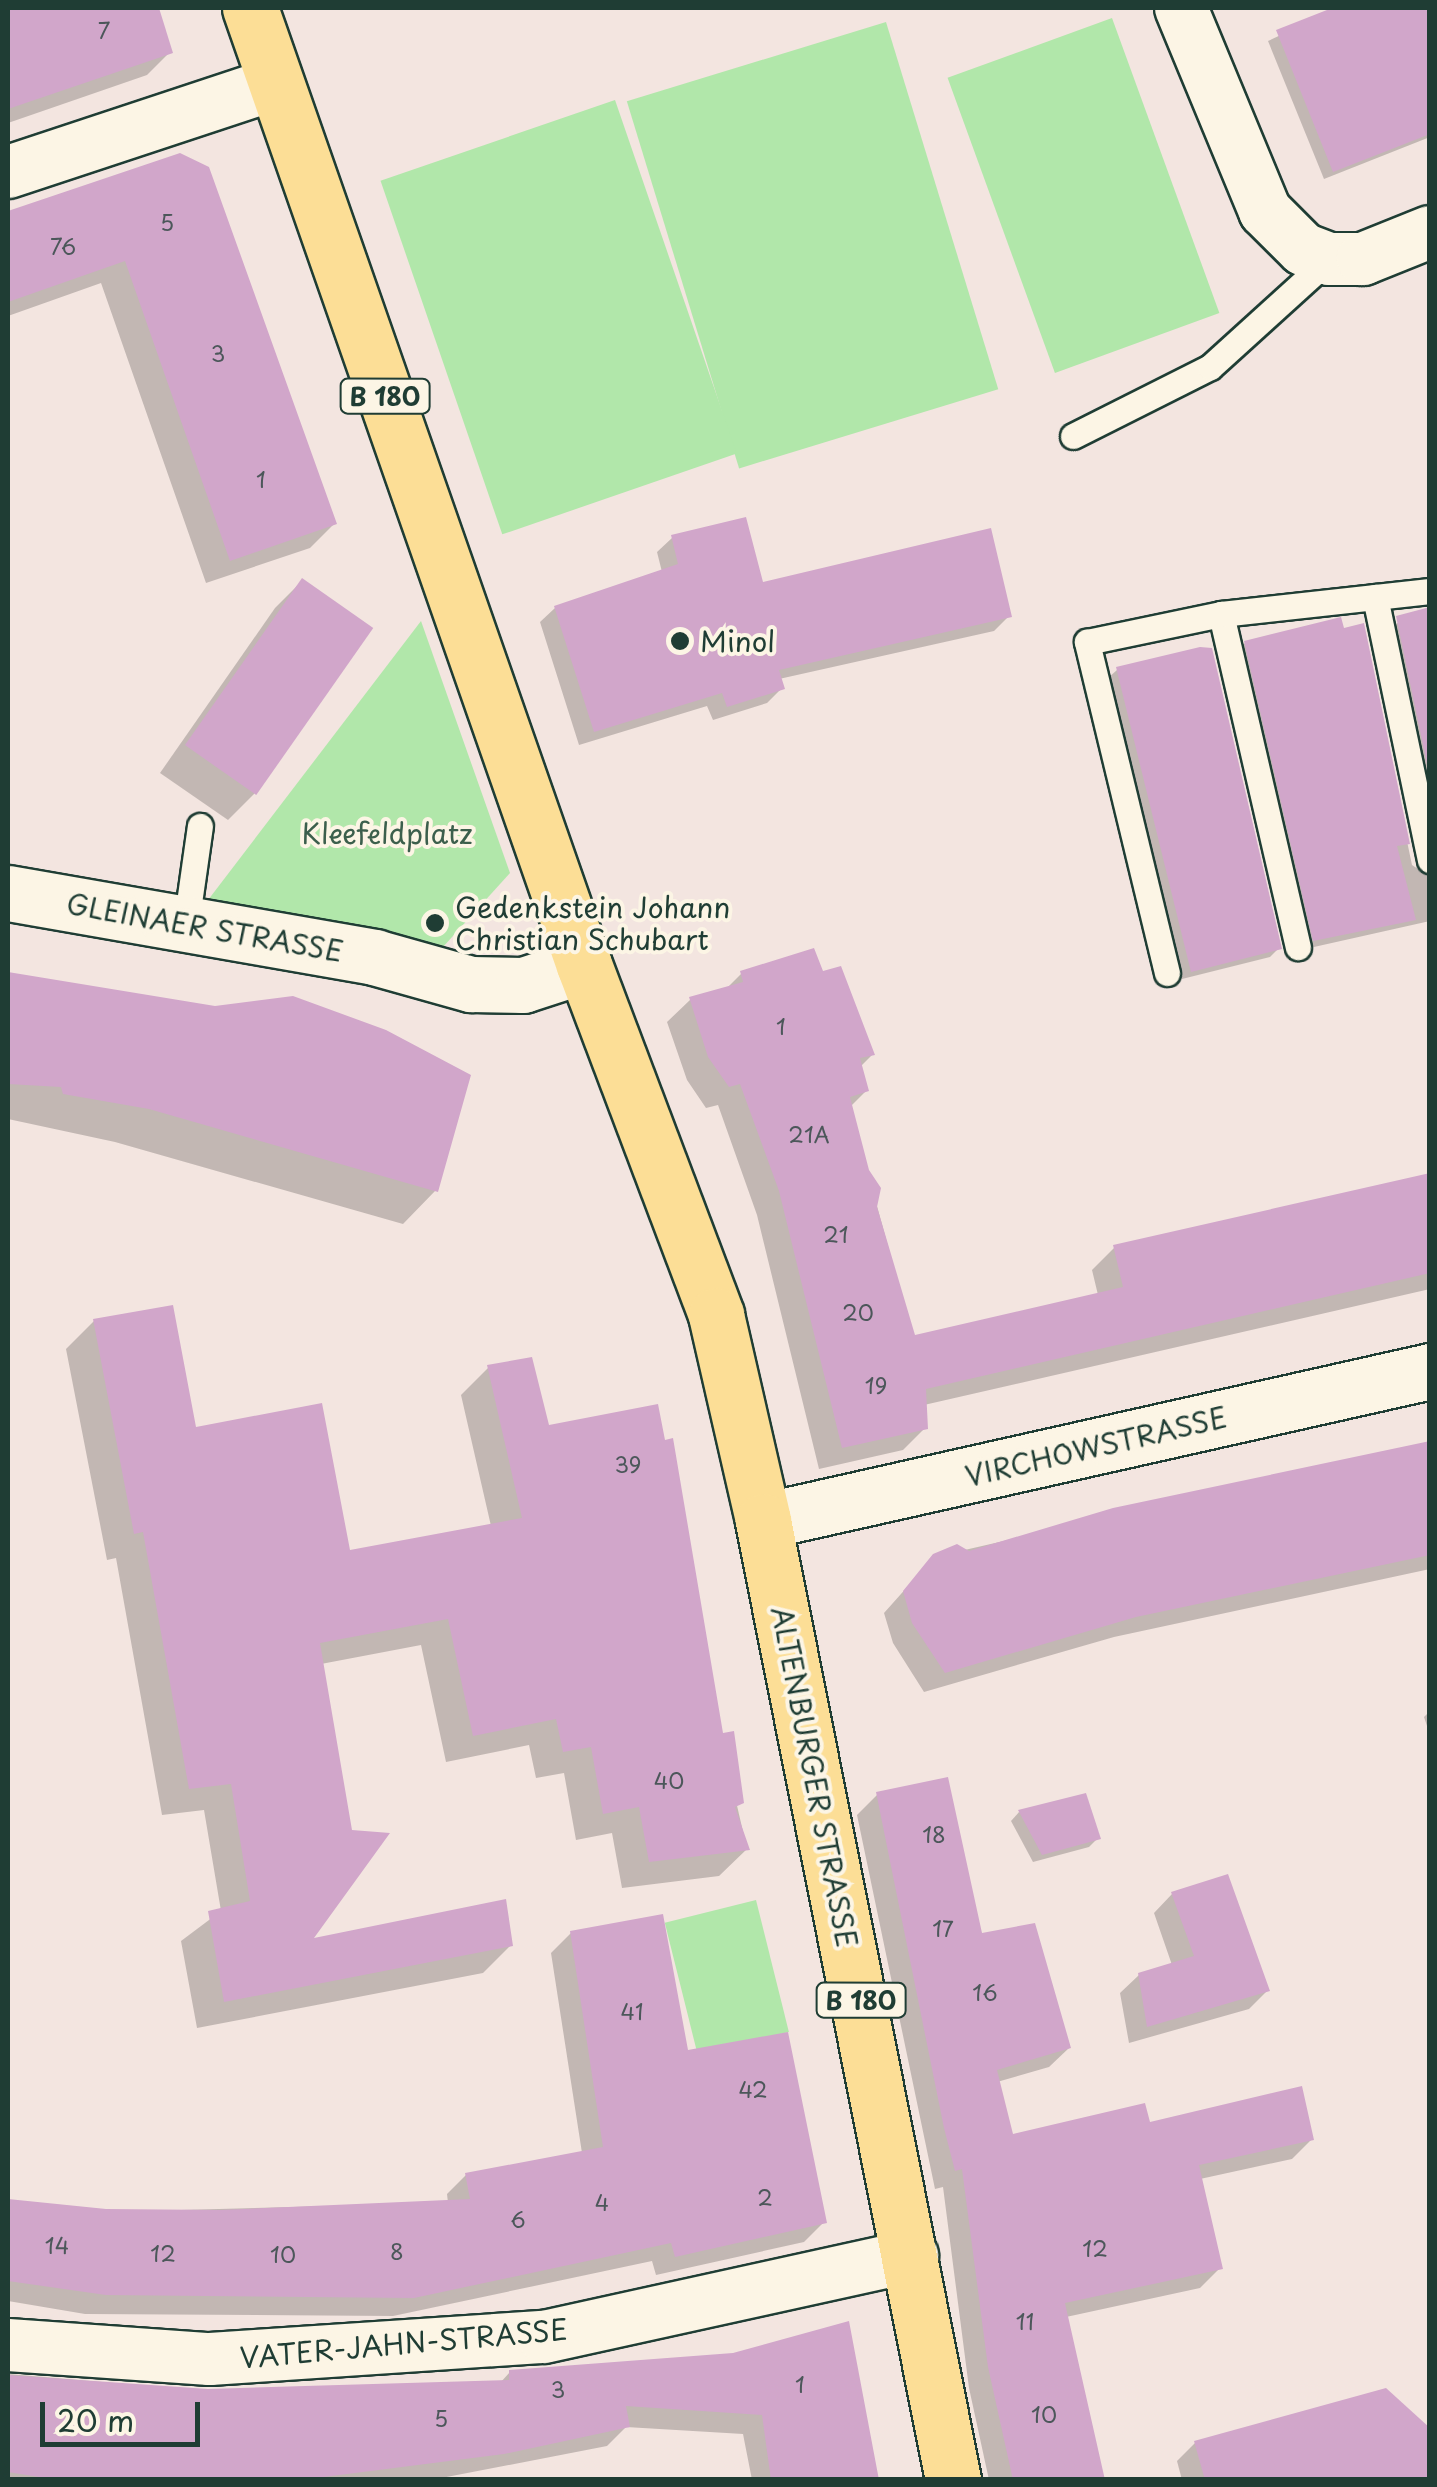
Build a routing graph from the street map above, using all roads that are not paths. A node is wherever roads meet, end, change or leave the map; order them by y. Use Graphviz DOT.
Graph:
graph roads {
  1 [pos="250,8"];
  2 [pos="1181,8"];
  3 [pos="276,83"];
  4 [pos="8,172"];
  5 [pos="1430,232"];
  6 [pos="1316,254"];
  7 [pos="1073,436"];
  8 [pos="1430,591"];
  9 [pos="1375,597"];
  10 [pos="1222,614"];
  11 [pos="200,826"];
  12 [pos="1430,860"];
  13 [pos="8,893"];
  14 [pos="186,924"];
  15 [pos="1298,947"];
  16 [pos="584,965"];
  17 [pos="1167,973"];
  18 [pos="1430,1371"];
  19 [pos="764,1522"];
  20 [pos="912,2256"];
  21 [pos="8,2344"];
  22 [pos="953,2480"];
  1 -- 3 [label="main road, B 180"];
  2 -- 6 [label="street"];
  3 -- 4 [label="street"];
  3 -- 16 [label="main road, B 180"];
  5 -- 6 [label="street"];
  6 -- 7 [label="lane"];
  8 -- 9 [label="lane"];
  9 -- 10 [label="lane"];
  9 -- 12 [label="lane"];
  10 -- 15 [label="lane"];
  10 -- 17 [label="lane"];
  11 -- 14 [label="lane"];
  13 -- 14 [label="street, GLEINAER STRASSE"];
  14 -- 16 [label="street, GLEINAER STRASSE"];
  16 -- 19 [label="main road, ALTENBURGER STRASSE / B 180"];
  18 -- 19 [label="street, VIRCHOWSTRASSE"];
  19 -- 20 [label="main road, ALTENBURGER STRASSE / B 180"];
  20 -- 21 [label="street, VATER-JAHN-STRASSE"];
  20 -- 22 [label="main road, ALTENBURGER STRASSE / B 180"];
}
